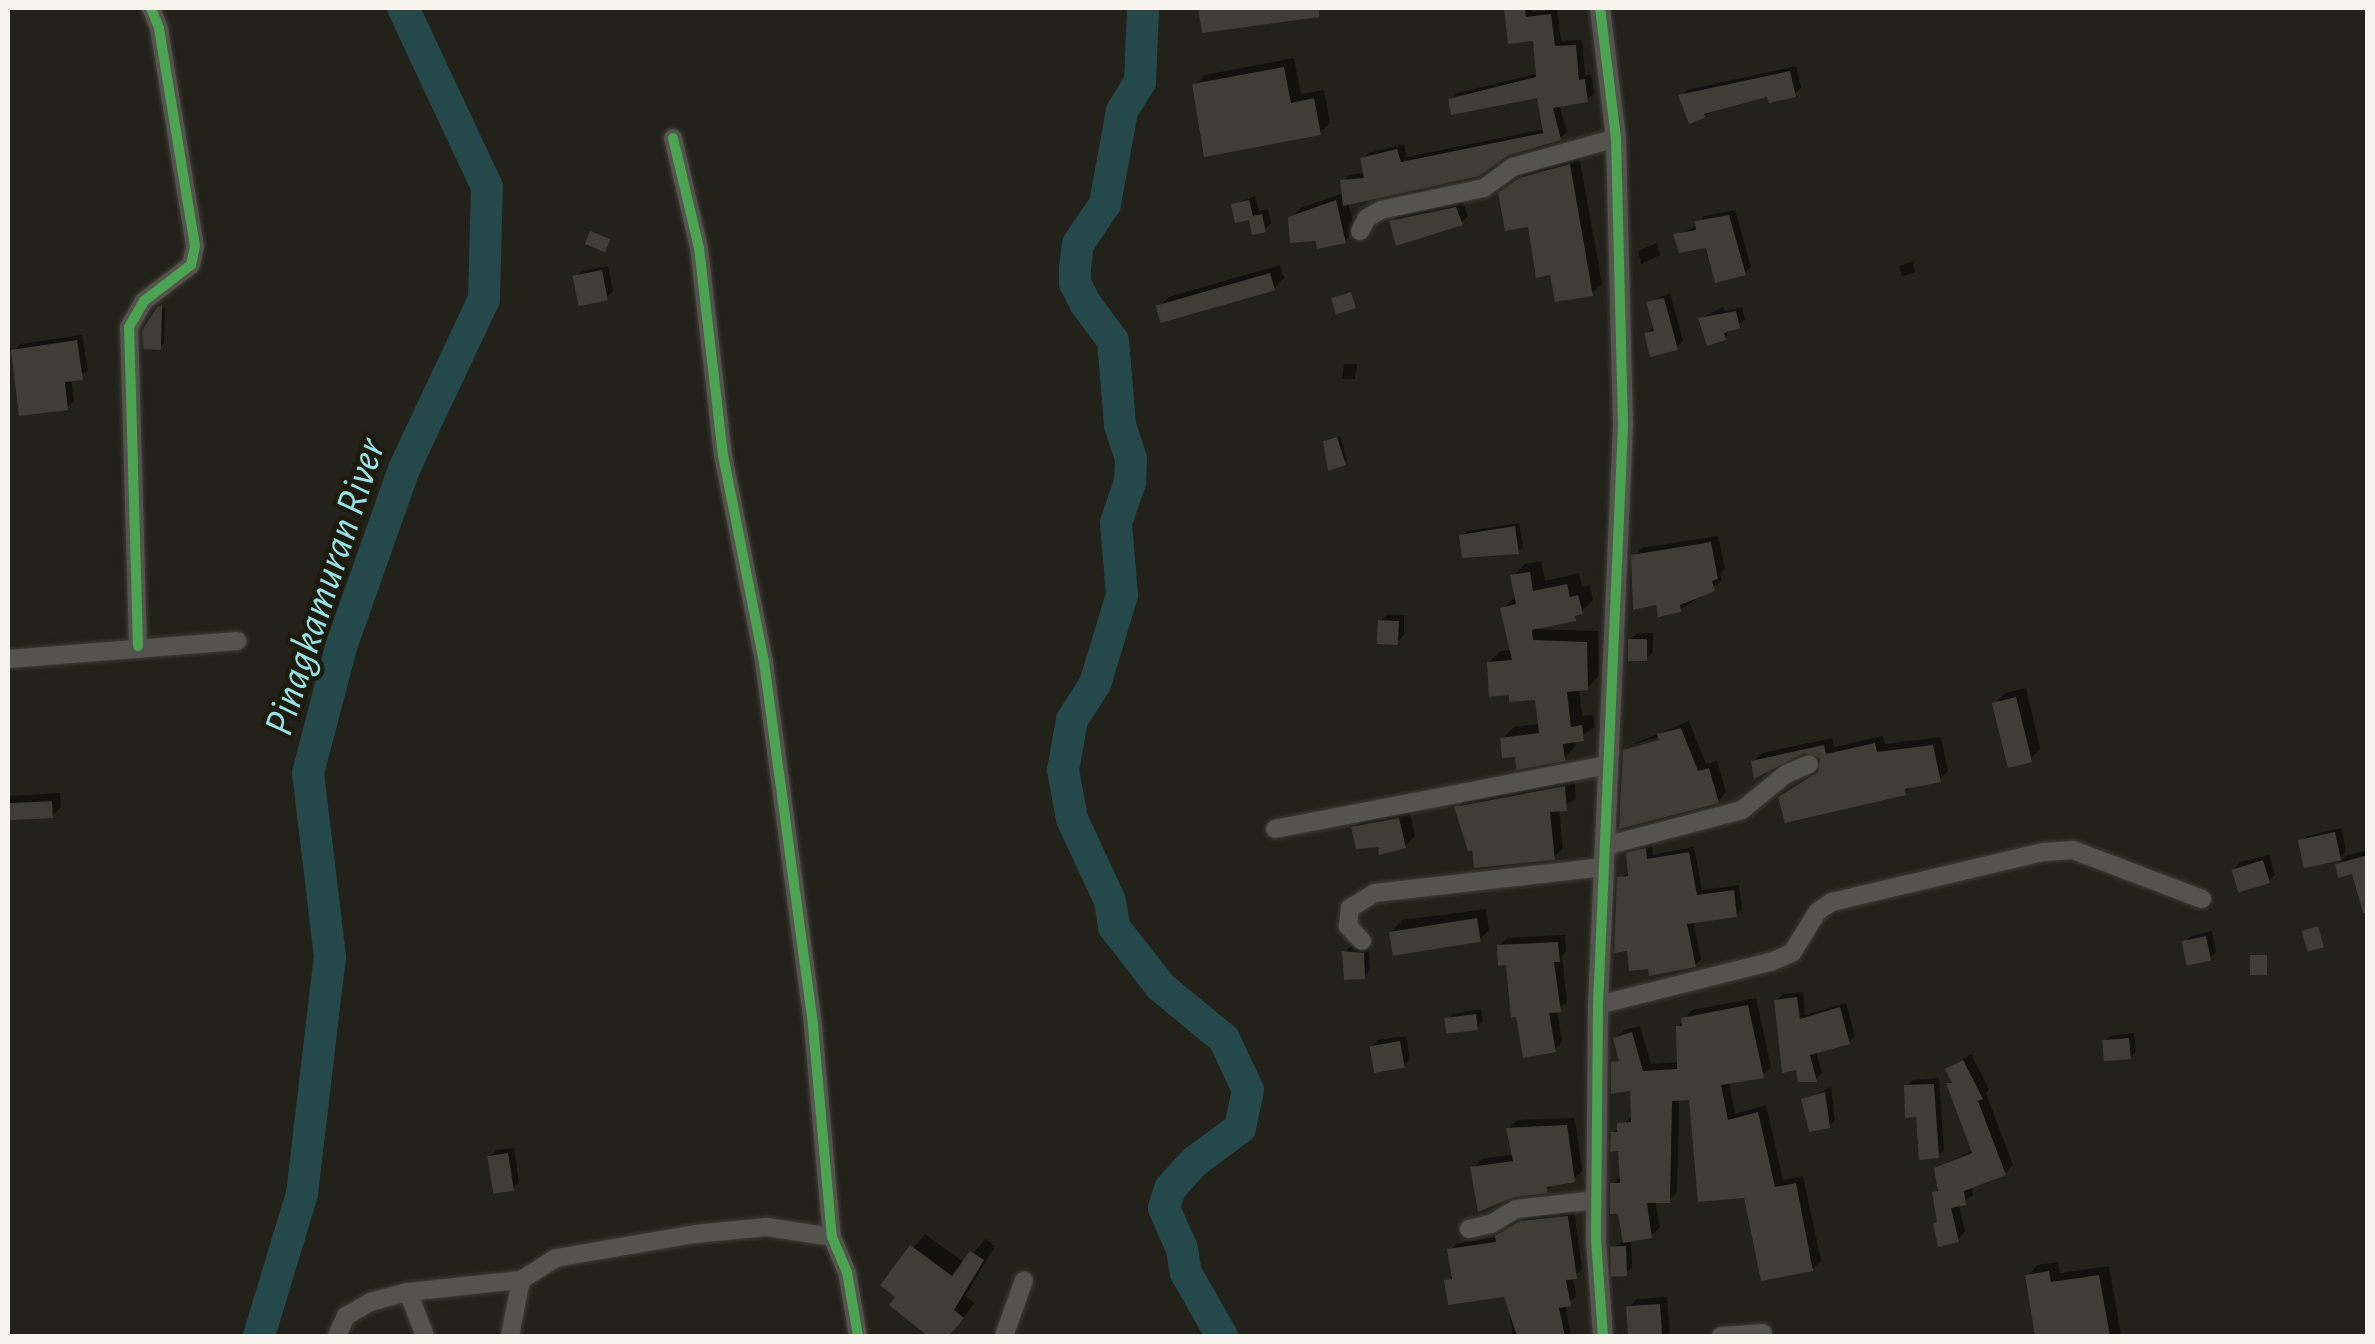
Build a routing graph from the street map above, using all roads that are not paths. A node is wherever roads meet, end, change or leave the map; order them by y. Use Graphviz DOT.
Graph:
graph roads {
  1 [pos="151,8"];
  2 [pos="1600,8"];
  3 [pos="673,138"];
  4 [pos="1616,138"];
  5 [pos="1360,231"];
  6 [pos="237,641"];
  7 [pos="138,646"];
  8 [pos="8,659"];
  9 [pos="1608,764"];
  10 [pos="1809,764"];
  11 [pos="1275,829"];
  12 [pos="1604,856"];
  13 [pos="2202,899"];
  14 [pos="1362,942"];
  15 [pos="1598,1006"];
  16 [pos="1596,1200"];
  17 [pos="1469,1229"];
  18 [pos="832,1237"];
  19 [pos="521,1280"];
  20 [pos="1024,1280"];
  21 [pos="408,1292"];
  22 [pos="1764,1333"];
  23 [pos="337,1336"];
  24 [pos="425,1336"];
  25 [pos="510,1336"];
  26 [pos="858,1336"];
  27 [pos="1004,1336"];
  28 [pos="1603,1336"];
  29 [pos="1721,1336"];
  1 -- 7 [label="street"];
  2 -- 4 [label="street"];
  3 -- 18 [label="street"];
  4 -- 5 [label="street"];
  4 -- 9 [label="street"];
  6 -- 7 [label="street"];
  7 -- 8 [label="street"];
  9 -- 11 [label="street"];
  9 -- 12 [label="street"];
  10 -- 12 [label="street"];
  12 -- 14 [label="street"];
  12 -- 15 [label="street"];
  13 -- 15 [label="street"];
  15 -- 16 [label="street"];
  16 -- 17 [label="street"];
  16 -- 28 [label="street"];
  18 -- 19 [label="street"];
  18 -- 26 [label="street"];
  19 -- 21 [label="street"];
  19 -- 25 [label="street"];
  20 -- 27 [label="street"];
  21 -- 23 [label="street"];
  21 -- 24 [label="street"];
  22 -- 29 [label="street"];
}
